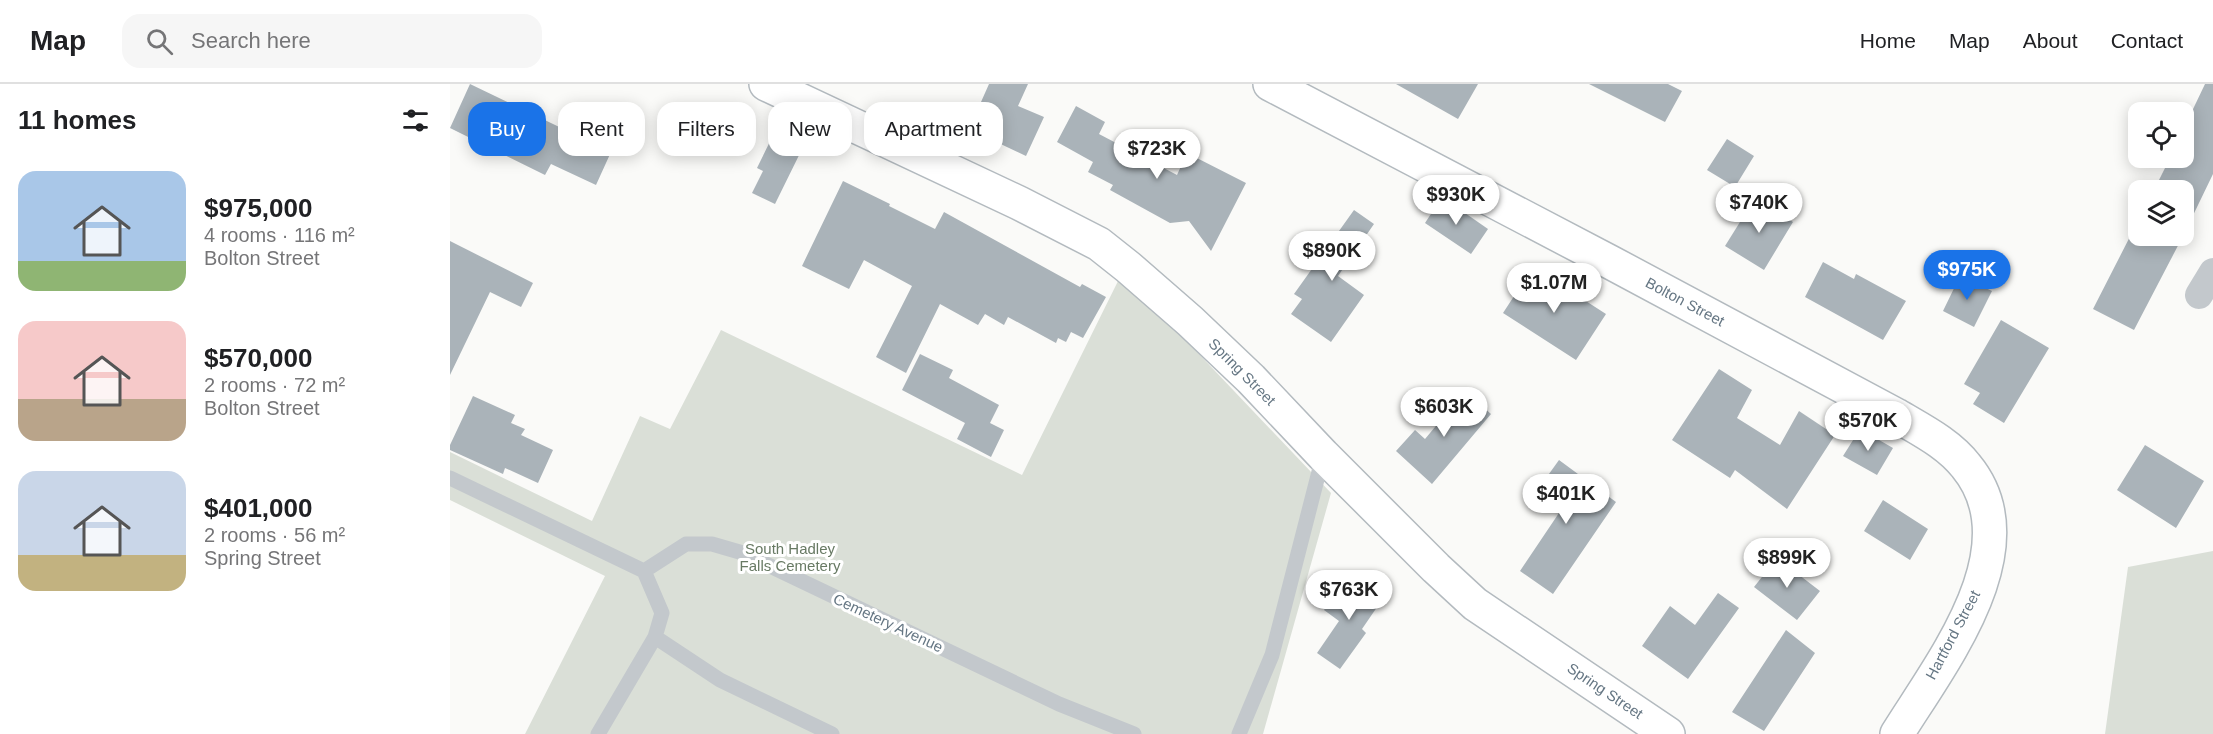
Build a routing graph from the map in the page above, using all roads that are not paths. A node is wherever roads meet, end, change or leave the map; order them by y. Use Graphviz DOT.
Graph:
graph roads {
  1 [pos="766,84"];
  2 [pos="1270,84"];
  3 [pos="1323,455"];
  4 [pos="450,478"];
  5 [pos="1983,494"];
  6 [pos="644,572"];
  7 [pos="655,637"];
  8 [pos="598,734"];
  9 [pos="831,734"];
  10 [pos="1134,734"];
  11 [pos="1239,734"];
  12 [pos="1668,734"];
  13 [pos="1897,734"];
  1 -- 3 [label="street, Spring Street"];
  2 -- 5 [label="street, Bolton Street"];
  3 -- 11 [label="lane"];
  3 -- 12 [label="street, Spring Street"];
  4 -- 6 [label="lane"];
  5 -- 13 [label="street, Hartford Street"];
  6 -- 7 [label="lane"];
  6 -- 10 [label="lane, Cemetery Avenue"];
  7 -- 8 [label="lane"];
  7 -- 9 [label="lane"];
}
